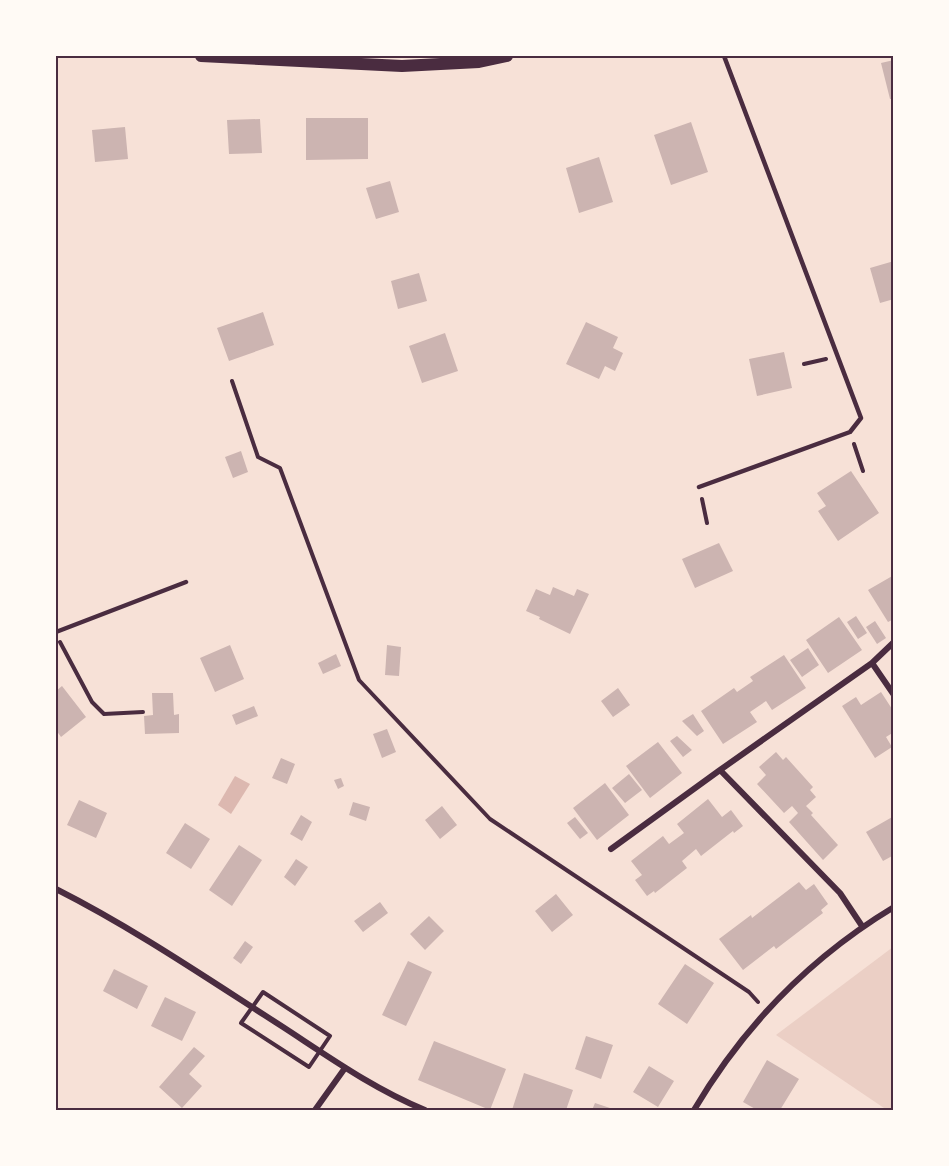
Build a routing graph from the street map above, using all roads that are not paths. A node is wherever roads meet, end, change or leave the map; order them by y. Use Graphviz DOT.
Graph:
graph roads {
  1 [pos="201,56"];
  2 [pos="507,56"];
  3 [pos="724,56"];
  4 [pos="699,487"];
  5 [pos="186,582"];
  6 [pos="56,633"];
  7 [pos="894,642"];
  8 [pos="872,663"];
  9 [pos="894,695"];
  10 [pos="720,770"];
  11 [pos="611,849"];
  12 [pos="56,889"];
  13 [pos="894,907"];
  14 [pos="862,926"];
  15 [pos="345,1068"];
  16 [pos="315,1110"];
  17 [pos="425,1110"];
  18 [pos="694,1110"];
  1 -- 2 [label="main road"];
  3 -- 4 [label="lane"];
  5 -- 6 [label="lane"];
  7 -- 8 [label="street"];
  8 -- 9 [label="street"];
  8 -- 10 [label="street"];
  10 -- 11 [label="street"];
  10 -- 14 [label="street"];
  12 -- 15 [label="street"];
  13 -- 14 [label="street"];
  14 -- 18 [label="street"];
  15 -- 16 [label="street"];
  15 -- 17 [label="street"];
}
